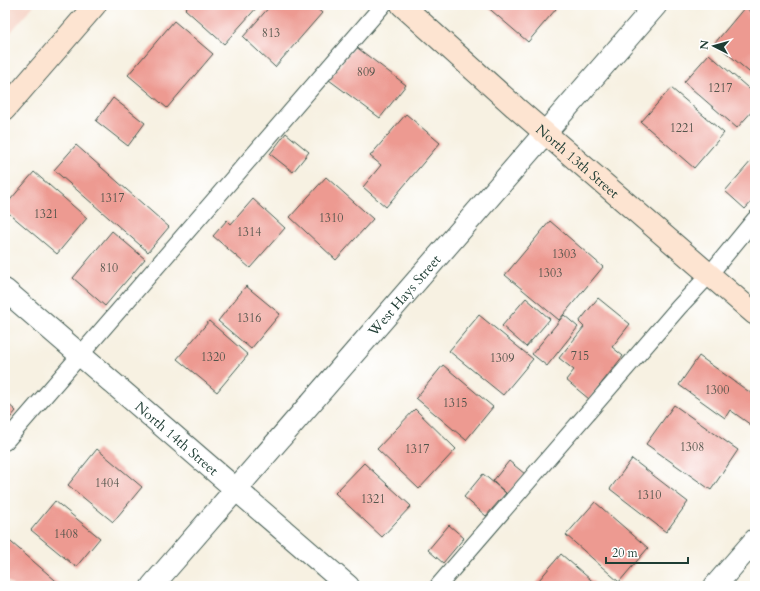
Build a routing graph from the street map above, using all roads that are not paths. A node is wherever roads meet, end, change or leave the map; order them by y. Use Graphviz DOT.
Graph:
graph roads {
  1 [pos="96,5"];
  2 [pos="383,5"];
  3 [pos="402,5"];
  4 [pos="656,5"];
  5 [pos="5,109"];
  6 [pos="546,133"];
  7 [pos="755,219"];
  8 [pos="709,275"];
  9 [pos="5,290"];
  10 [pos="755,314"];
  11 [pos="80,355"];
  12 [pos="5,442"];
  13 [pos="236,490"];
  14 [pos="755,540"];
  15 [pos="152,586"];
  16 [pos="348,586"];
  17 [pos="438,586"];
  18 [pos="715,586"];
  1 -- 5 [label="street"];
  2 -- 11 [label="lane"];
  3 -- 6 [label="street, North 13th Street"];
  4 -- 6 [label="street, West Hays Street"];
  6 -- 8 [label="street, North 13th Street"];
  6 -- 13 [label="street, West Hays Street"];
  7 -- 8 [label="lane"];
  8 -- 10 [label="street, North 13th Street"];
  8 -- 17 [label="lane"];
  9 -- 11 [label="street, North 14th Street"];
  11 -- 12 [label="lane"];
  11 -- 13 [label="street, North 14th Street"];
  13 -- 15 [label="street, West Hays Street"];
  13 -- 16 [label="street, North 14th Street"];
  14 -- 18 [label="street"];
}
